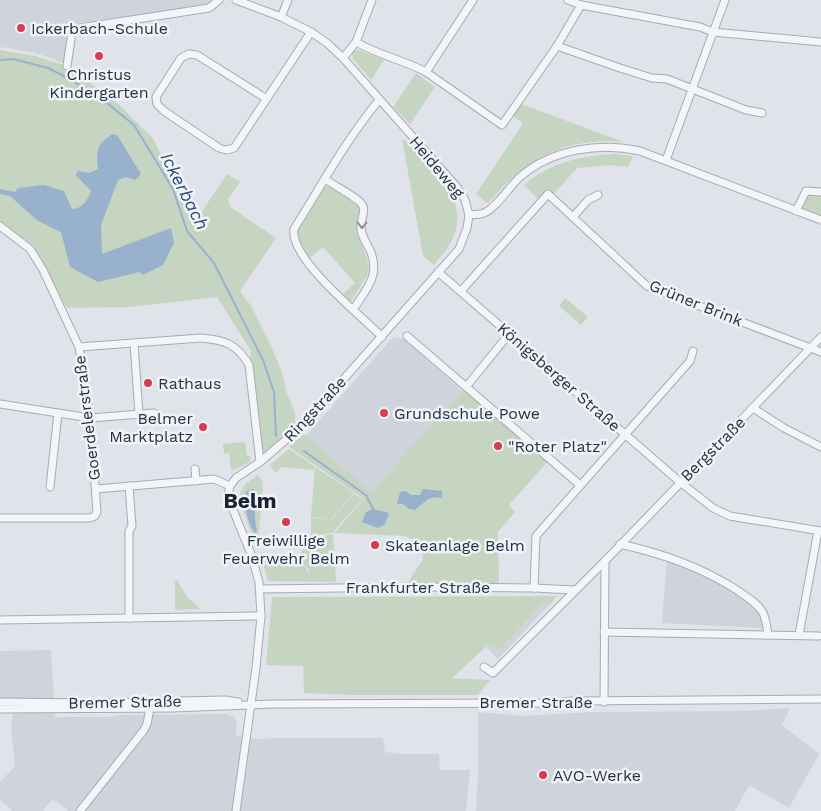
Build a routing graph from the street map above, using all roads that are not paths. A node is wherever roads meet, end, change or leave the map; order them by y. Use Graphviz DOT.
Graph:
graph roads {
  1 [pos="219,0"];
  2 [pos="236,0"];
  3 [pos="288,0"];
  4 [pos="372,0"];
  5 [pos="474,0"];
  6 [pos="568,0"];
  7 [pos="725,0"];
  8 [pos="582,5"];
  9 [pos="281,18"];
  10 [pos="311,32"];
  11 [pos="713,32"];
  12 [pos="356,42"];
  13 [pos="821,42"];
  14 [pos="557,46"];
  15 [pos="343,58"];
  16 [pos="67,66"];
  17 [pos="426,72"];
  18 [pos="692,88"];
  19 [pos="267,99"];
  20 [pos="379,100"];
  21 [pos="762,113"];
  22 [pos="666,160"];
  23 [pos="325,179"];
  24 [pos="821,192"];
  25 [pos="598,195"];
  26 [pos="796,211"];
  27 [pos="469,215"];
  28 [pos="572,217"];
  29 [pos="821,220"];
  30 [pos="0,226"];
  31 [pos="438,272"];
  32 [pos="461,291"];
  33 [pos="352,310"];
  34 [pos="509,334"];
  35 [pos="407,336"];
  36 [pos="382,337"];
  37 [pos="821,337"];
  38 [pos="134,343"];
  39 [pos="79,347"];
  40 [pos="811,347"];
  41 [pos="693,351"];
  42 [pos="821,352"];
  43 [pos="466,387"];
  44 [pos="0,404"];
  45 [pos="753,408"];
  46 [pos="58,413"];
  47 [pos="154,413"];
  48 [pos="139,414"];
  49 [pos="90,418"];
  50 [pos="625,433"];
  51 [pos="821,447"];
  52 [pos="260,462"];
  53 [pos="195,469"];
  54 [pos="196,481"];
  55 [pos="680,482"];
  56 [pos="580,485"];
  57 [pos="129,486"];
  58 [pos="230,486"];
  59 [pos="50,487"];
  60 [pos="96,489"];
  61 [pos="0,518"];
  62 [pos="819,531"];
  63 [pos="620,544"];
  64 [pos="605,561"];
  65 [pos="534,588"];
  66 [pos="261,589"];
  67 [pos="575,590"];
  68 [pos="261,616"];
  69 [pos="130,618"];
  70 [pos="0,620"];
  71 [pos="604,632"];
  72 [pos="768,635"];
  73 [pos="799,635"];
  74 [pos="819,636"];
  75 [pos="484,667"];
  76 [pos="821,699"];
  77 [pos="0,702"];
  78 [pos="604,702"];
  79 [pos="250,705"];
  80 [pos="150,708"];
  81 [pos="0,709"];
  82 [pos="80,811"];
  83 [pos="236,811"];
  1 -- 16 [label="street"];
  2 -- 9 [label="street, Heideweg"];
  3 -- 9 [label="street"];
  4 -- 12 [label="street"];
  5 -- 17 [label="street"];
  6 -- 8 [label="street"];
  7 -- 11 [label="street"];
  8 -- 11 [label="street"];
  8 -- 14 [label="street"];
  9 -- 10 [label="street, Heideweg"];
  10 -- 15 [label="street, Heideweg"];
  10 -- 19 [label="street"];
  11 -- 13 [label="street"];
  11 -- 18 [label="street"];
  12 -- 15 [label="street"];
  12 -- 17 [label="street"];
  14 -- 17 [label="street"];
  14 -- 18 [label="street"];
  15 -- 20 [label="street, Heideweg"];
  18 -- 21 [label="street"];
  18 -- 22 [label="street"];
  19 -- 19 [label="street"];
  20 -- 23 [label="street"];
  20 -- 27 [label="street, Heideweg"];
  22 -- 26 [label="street, Heideweg"];
  22 -- 27 [label="street, Heideweg"];
  23 -- 33 [label="street, one-way"];
  23 -- 33 [label="street"];
  24 -- 26 [label="street"];
  25 -- 28 [label="street"];
  26 -- 29 [label="street, Heideweg"];
  27 -- 31 [label="street, Ringstraße"];
  28 -- 32 [label="street, Grüner Brink"];
  28 -- 40 [label="street, Grüner Brink"];
  30 -- 39 [label="street, Goerdelerstraße"];
  31 -- 32 [label="street, Königsberger Straße"];
  31 -- 36 [label="street, Ringstraße"];
  32 -- 34 [label="street, Königsberger Straße"];
  33 -- 36 [label="street"];
  34 -- 43 [label="street"];
  34 -- 50 [label="street, Königsberger Straße"];
  35 -- 43 [label="street"];
  36 -- 52 [label="street, Ringstraße"];
  37 -- 40 [label="street, Bergstraße"];
  38 -- 39 [label="street"];
  38 -- 48 [label="street"];
  38 -- 52 [label="street"];
  39 -- 49 [label="street, Goerdelerstraße"];
  40 -- 42 [label="street, Grüner Brink"];
  40 -- 45 [label="street, Bergstraße"];
  41 -- 50 [label="street"];
  43 -- 56 [label="street"];
  44 -- 46 [label="street"];
  45 -- 51 [label="street"];
  45 -- 55 [label="street, Bergstraße"];
  46 -- 49 [label="street"];
  46 -- 59 [label="street"];
  47 -- 48 [label="street"];
  48 -- 49 [label="street"];
  49 -- 60 [label="street, Goerdelerstraße"];
  50 -- 55 [label="street, Königsberger Straße"];
  50 -- 56 [label="street"];
  52 -- 58 [label="street, Ringstraße"];
  53 -- 54 [label="street"];
  54 -- 57 [label="street"];
  54 -- 58 [label="street"];
  55 -- 62 [label="street, Königsberger Straße"];
  55 -- 63 [label="street, Bergstraße"];
  56 -- 65 [label="street"];
  57 -- 60 [label="street"];
  57 -- 69 [label="street"];
  58 -- 66 [label="street"];
  60 -- 61 [label="street, Goerdelerstraße"];
  62 -- 73 [label="street"];
  63 -- 64 [label="street, Bergstraße"];
  63 -- 72 [label="street"];
  64 -- 67 [label="street, Bergstraße"];
  64 -- 71 [label="street"];
  65 -- 66 [label="street, Frankfurter Straße"];
  65 -- 67 [label="street, Frankfurter Straße"];
  66 -- 68 [label="street"];
  67 -- 75 [label="street, Bergstraße"];
  68 -- 69 [label="street"];
  68 -- 79 [label="street"];
  69 -- 70 [label="street"];
  71 -- 72 [label="street"];
  71 -- 78 [label="street"];
  72 -- 73 [label="street"];
  73 -- 74 [label="street"];
  76 -- 78 [label="street, Bremer Straße"];
  77 -- 79 [label="street, Bremer Straße"];
  78 -- 79 [label="street, Bremer Straße"];
  79 -- 80 [label="street, Bremer Straße"];
  79 -- 83 [label="street"];
  80 -- 81 [label="street, Bremer Straße"];
  80 -- 82 [label="street"];
}
